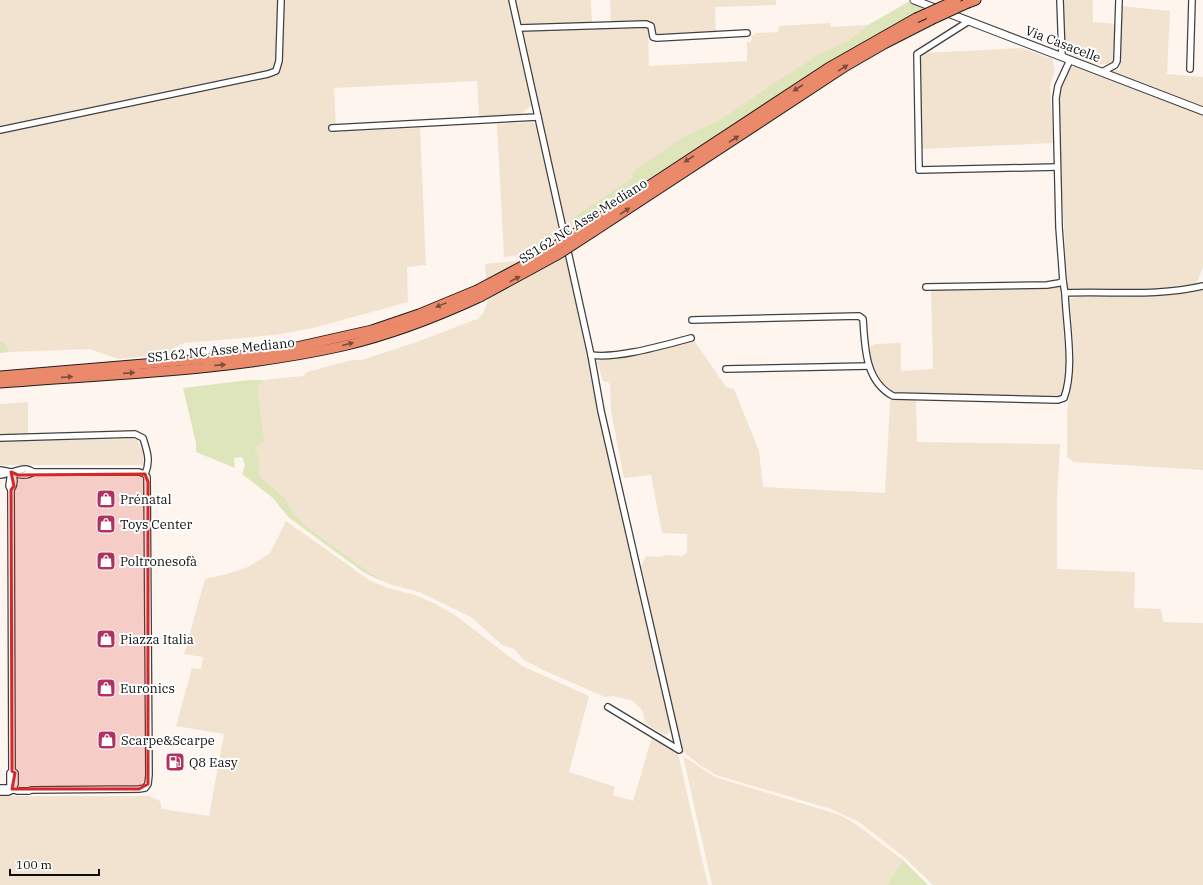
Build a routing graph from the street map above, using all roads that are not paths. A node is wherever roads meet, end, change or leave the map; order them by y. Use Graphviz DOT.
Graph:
graph roads {
  1 [pos="281,0"];
  2 [pos="512,0"];
  3 [pos="914,0"];
  4 [pos="956,0"];
  5 [pos="1060,0"];
  6 [pos="1119,0"];
  7 [pos="1192,0"];
  8 [pos="972,2"];
  9 [pos="969,21"];
  10 [pos="519,28"];
  11 [pos="747,33"];
  12 [pos="1062,56"];
  13 [pos="1070,60"];
  14 [pos="1190,69"];
  15 [pos="1102,72"];
  16 [pos="1203,111"];
  17 [pos="538,117"];
  18 [pos="332,128"];
  19 [pos="0,130"];
  20 [pos="1056,167"];
  21 [pos="591,229"];
  22 [pos="1063,281"];
  23 [pos="926,286"];
  24 [pos="1203,286"];
  25 [pos="1066,293"];
  26 [pos="692,320"];
  27 [pos="691,338"];
  28 [pos="591,355"];
  29 [pos="869,366"];
  30 [pos="726,368"];
  31 [pos="90,372"];
  32 [pos="0,376"];
  33 [pos="0,382"];
  34 [pos="0,438"];
  35 [pos="0,470"];
  36 [pos="11,472"];
  37 [pos="145,474"];
  38 [pos="0,475"];
  39 [pos="608,707"];
  40 [pos="0,788"];
  41 [pos="12,789"];
  42 [pos="0,792"];
  1 -- 19 [label="street"];
  2 -- 10 [label="street"];
  3 -- 9 [label="street, Via Casacelle"];
  4 -- 21 [label="highway, SS162 NC Asse Mediano, one-way, bridge"];
  5 -- 12 [label="street"];
  6 -- 15 [label="street"];
  7 -- 14 [label="street"];
  21 -- 8 [label="highway, SS162 NC Asse Mediano, one-way, bridge"];
  9 -- 12 [label="street, Via Casacelle"];
  9 -- 20 [label="street"];
  10 -- 11 [label="street"];
  10 -- 17 [label="street"];
  12 -- 13 [label="street, Via Casacelle"];
  13 -- 15 [label="street, Via Casacelle"];
  13 -- 20 [label="street"];
  15 -- 16 [label="street, Via Casacelle"];
  17 -- 18 [label="street"];
  17 -- 28 [label="street"];
  20 -- 22 [label="street"];
  21 -- 31 [label="highway, SS162 NC Asse Mediano, bridge"];
  22 -- 23 [label="street"];
  22 -- 25 [label="street"];
  24 -- 25 [label="street"];
  25 -- 29 [label="street"];
  26 -- 29 [label="street"];
  27 -- 28 [label="street"];
  28 -- 39 [label="street"];
  29 -- 30 [label="street"];
  31 -- 32 [label="highway, SS162 NC Asse Mediano"];
  33 -- 31 [label="highway, SS162 NC Asse Mediano, one-way"];
  34 -- 37 [label="street"];
  35 -- 36 [label="street"];
  36 -- 37 [label="street"];
  36 -- 38 [label="street"];
  36 -- 41 [label="street"];
  37 -- 41 [label="street"];
  40 -- 41 [label="street"];
  41 -- 42 [label="street"];
}
